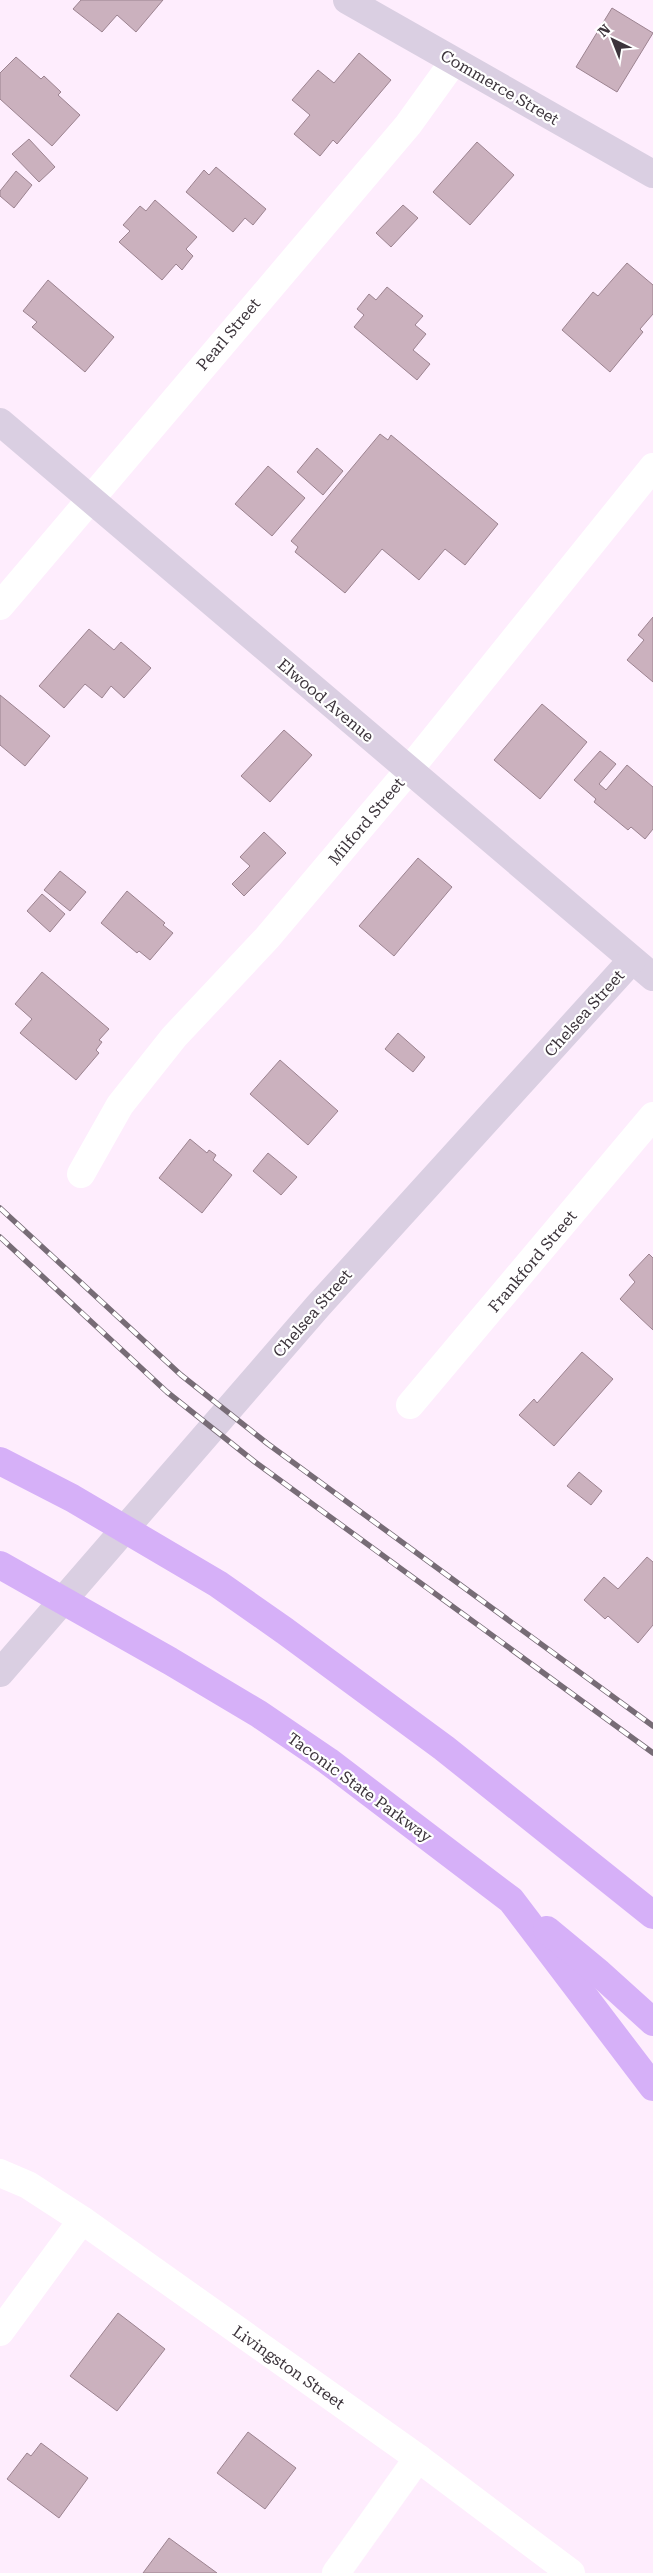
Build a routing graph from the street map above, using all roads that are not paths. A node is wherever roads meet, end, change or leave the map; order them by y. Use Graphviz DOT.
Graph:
graph roads {
  1 [pos="347,0"];
  2 [pos="454,61"];
  3 [pos="653,174"];
  4 [pos="0,422"];
  5 [pos="653,468"];
  6 [pos="89,499"];
  7 [pos="0,606"];
  8 [pos="409,770"];
  9 [pos="632,960"];
  10 [pos="653,977"];
  11 [pos="653,1116"];
  12 [pos="81,1174"];
  13 [pos="410,1405"];
  14 [pos="0,1461"];
  15 [pos="8,1570"];
  16 [pos="0,1673"];
  17 [pos="511,1900"];
  18 [pos="653,1916"];
  19 [pos="653,2022"];
  20 [pos="653,2087"];
  21 [pos="0,2173"];
  22 [pos="82,2220"];
  23 [pos="0,2332"];
  24 [pos="418,2458"];
  25 [pos="336,2573"];
  26 [pos="571,2573"];
  1 -- 2 [label="street, Commerce Street"];
  2 -- 3 [label="street, Commerce Street"];
  2 -- 6 [label="street, Pearl Street"];
  4 -- 6 [label="street, Elwood Avenue"];
  5 -- 8 [label="street, Milford Street"];
  6 -- 7 [label="street, Pearl Street"];
  6 -- 8 [label="street, Elwood Avenue"];
  8 -- 9 [label="street, Elwood Avenue"];
  8 -- 12 [label="street, Milford Street"];
  9 -- 10 [label="street, Elwood Avenue"];
  9 -- 16 [label="street, Chelsea Street"];
  11 -- 13 [label="street, Frankford Street"];
  14 -- 18 [label="highway"];
  15 -- 17 [label="highway, Taconic State Parkway"];
  17 -- 19 [label="highway"];
  17 -- 20 [label="highway, Taconic State Parkway"];
  21 -- 22 [label="street, Livingston Street"];
  22 -- 23 [label="street"];
  22 -- 24 [label="street, Livingston Street"];
  24 -- 25 [label="street"];
  24 -- 26 [label="street, Livingston Street"];
}
